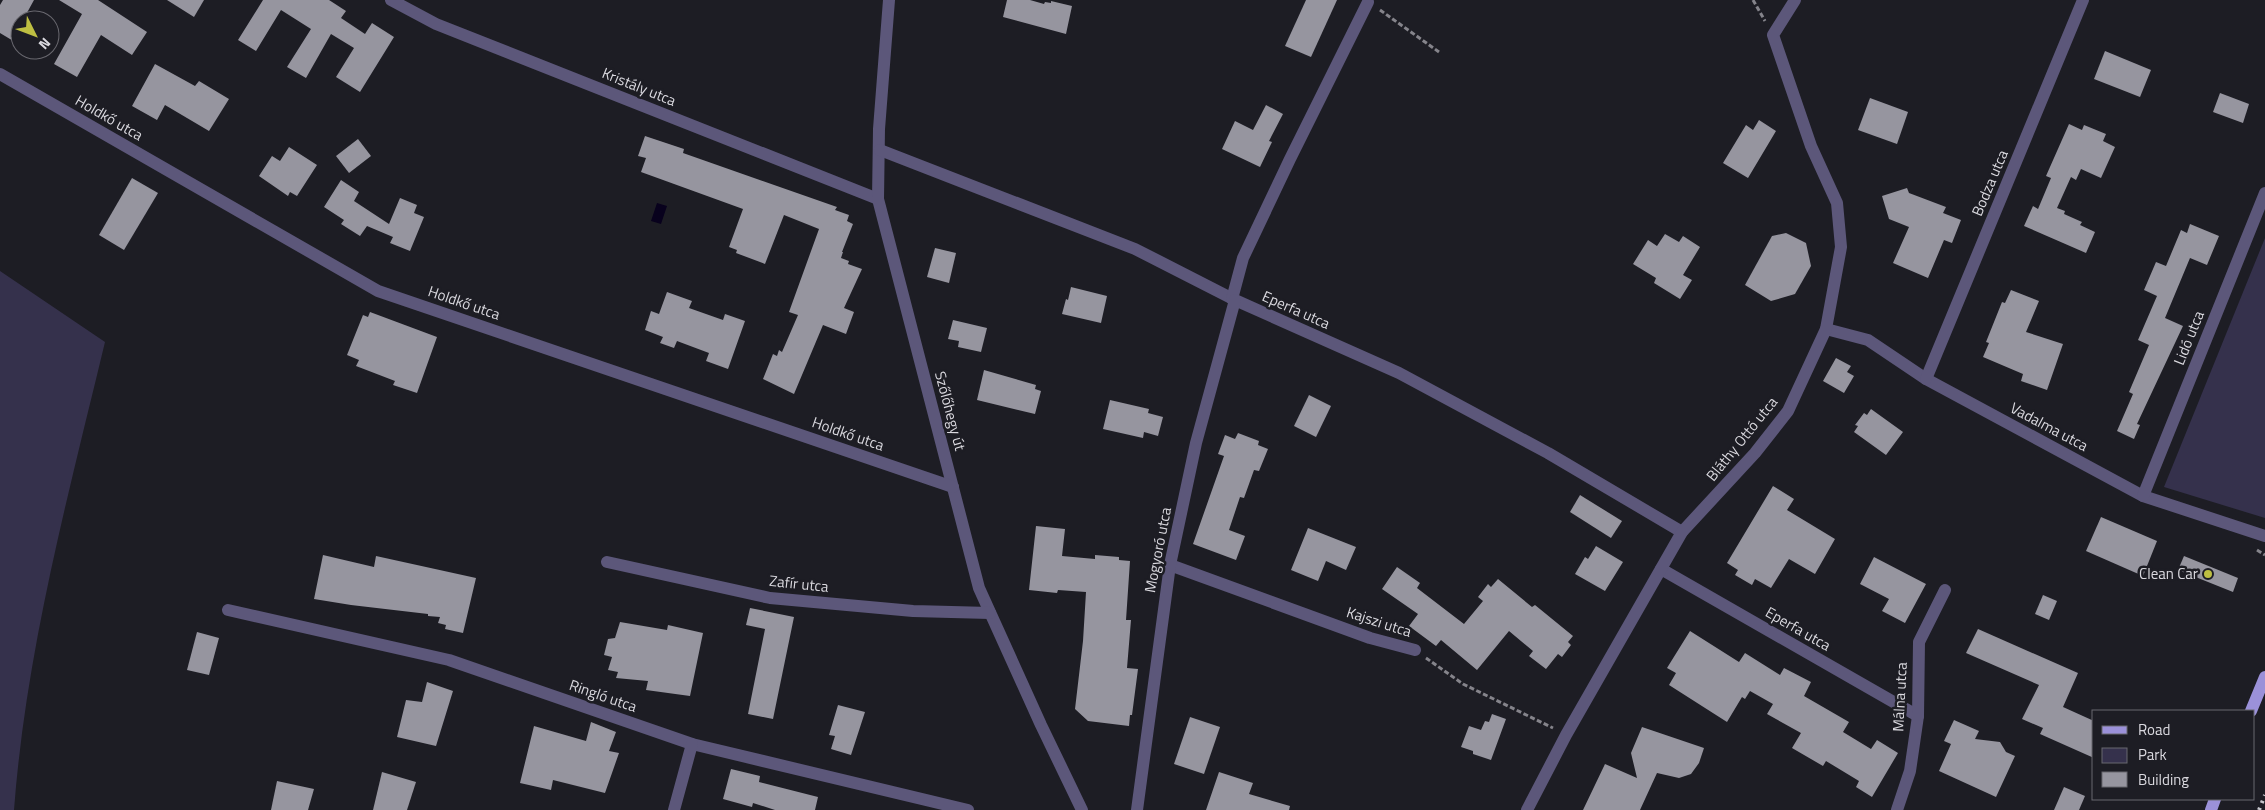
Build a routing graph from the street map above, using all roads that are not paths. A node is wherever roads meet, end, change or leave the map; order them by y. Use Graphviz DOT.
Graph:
graph roads {
  1 [pos="390,0"];
  2 [pos="889,0"];
  3 [pos="1794,0"];
  4 [pos="2083,0"];
  5 [pos="1368,2"];
  6 [pos="0,74"];
  7 [pos="880,150"];
  8 [pos="2265,192"];
  9 [pos="878,199"];
  10 [pos="1234,300"];
  11 [pos="1826,329"];
  12 [pos="1926,379"];
  13 [pos="953,487"];
  14 [pos="2143,496"];
  15 [pos="1682,532"];
  16 [pos="2265,536"];
  17 [pos="607,562"];
  18 [pos="1170,565"];
  19 [pos="1661,569"];
  20 [pos="1945,590"];
  21 [pos="228,610"];
  22 [pos="990,613"];
  23 [pos="1415,650"];
  24 [pos="2265,677"];
  25 [pos="2251,710"];
  26 [pos="1918,716"];
  27 [pos="692,744"];
  28 [pos="674,810"];
  29 [pos="968,810"];
  30 [pos="1082,810"];
  31 [pos="1137,810"];
  32 [pos="1527,810"];
  33 [pos="1897,810"];
  1 -- 9 [label="street, Kristály utca"];
  2 -- 7 [label="street, Szőlőhegy út"];
  3 -- 11 [label="street, Bláthy Ottó utca"];
  4 -- 12 [label="street, Bodza utca"];
  5 -- 10 [label="street, Mogyoró utca"];
  6 -- 13 [label="street, Holdkő utca"];
  7 -- 9 [label="street, Szőlőhegy út"];
  7 -- 10 [label="street, Eperfa utca"];
  8 -- 14 [label="street, Lidó utca"];
  9 -- 13 [label="street, Szőlőhegy út"];
  10 -- 15 [label="street, Eperfa utca"];
  10 -- 18 [label="street, Mogyoró utca"];
  11 -- 12 [label="street, Vadalma utca"];
  11 -- 15 [label="street, Bláthy Ottó utca"];
  12 -- 14 [label="street, Vadalma utca"];
  13 -- 22 [label="street, Szőlőhegy út"];
  14 -- 16 [label="street, Vadalma utca"];
  15 -- 19 [label="street, Bláthy Ottó utca"];
  17 -- 22 [label="street, Zafír utca"];
  18 -- 23 [label="street, Kajszi utca"];
  18 -- 31 [label="street, Mogyoró utca"];
  19 -- 26 [label="street, Eperfa utca"];
  19 -- 32 [label="street, Bláthy Ottó utca"];
  20 -- 26 [label="street, Málna utca"];
  21 -- 27 [label="street, Ringló utca"];
  22 -- 30 [label="street, Szőlőhegy út"];
  24 -- 25 [label="main road"];
  26 -- 33 [label="street, Málna utca"];
  27 -- 28 [label="street"];
  27 -- 29 [label="street, Ringló utca"];
}
